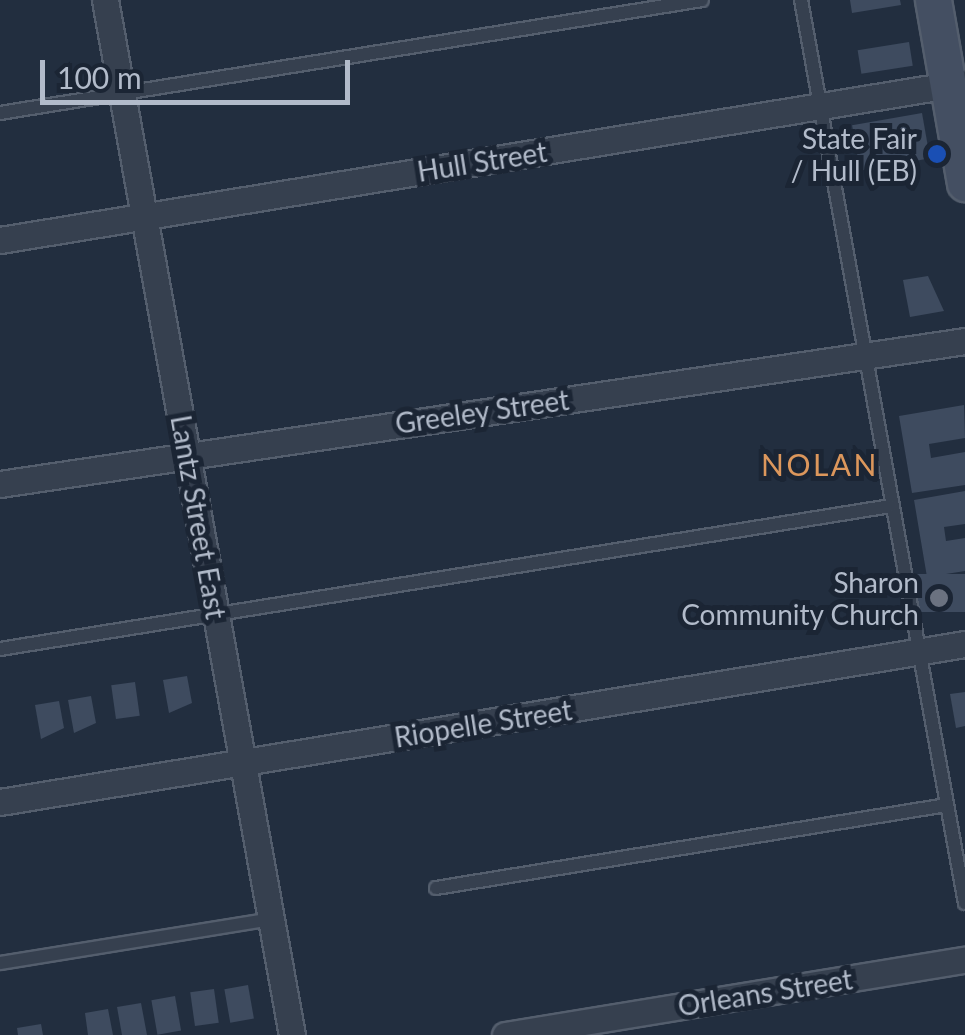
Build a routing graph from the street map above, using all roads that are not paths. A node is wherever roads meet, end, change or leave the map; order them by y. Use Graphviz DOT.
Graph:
graph roads {
  1 [pos="106,0"];
  2 [pos="702,0"];
  3 [pos="801,0"];
  4 [pos="934,0"];
  5 [pos="957,84"];
  6 [pos="122,94"];
  7 [pos="820,106"];
  8 [pos="0,114"];
  9 [pos="965,183"];
  10 [pos="145,216"];
  11 [pos="0,240"];
  12 [pos="965,342"];
  13 [pos="864,358"];
  14 [pos="187,453"];
  15 [pos="0,484"];
  16 [pos="891,506"];
  17 [pos="216,614"];
  18 [pos="965,644"];
  19 [pos="0,649"];
  20 [pos="918,652"];
  21 [pos="244,762"];
  22 [pos="0,802"];
  23 [pos="947,806"];
  24 [pos="436,888"];
  25 [pos="965,903"];
  26 [pos="272,919"];
  27 [pos="965,960"];
  28 [pos="0,963"];
  29 [pos="292,1035"];
  30 [pos="505,1035"];
  1 -- 6 [label="street, Lantz Street East"];
  2 -- 6 [label="lane"];
  3 -- 7 [label="lane"];
  4 -- 5 [label="street"];
  5 -- 7 [label="street, Hull Street"];
  5 -- 9 [label="street"];
  6 -- 8 [label="lane"];
  6 -- 10 [label="street, Lantz Street East"];
  7 -- 10 [label="street, Hull Street"];
  7 -- 13 [label="lane"];
  10 -- 11 [label="street, Hull Street"];
  10 -- 14 [label="street, Lantz Street East"];
  12 -- 13 [label="street, Greeley Street"];
  13 -- 14 [label="street, Greeley Street"];
  13 -- 16 [label="lane"];
  14 -- 15 [label="street, Greeley Street"];
  14 -- 17 [label="street, Lantz Street East"];
  16 -- 17 [label="lane"];
  16 -- 20 [label="lane"];
  17 -- 19 [label="lane"];
  17 -- 21 [label="street, Lantz Street East"];
  18 -- 20 [label="street, Riopelle Street"];
  20 -- 21 [label="street, Riopelle Street"];
  20 -- 23 [label="lane"];
  21 -- 22 [label="street, Riopelle Street"];
  21 -- 26 [label="street, Lantz Street East"];
  23 -- 24 [label="lane"];
  23 -- 25 [label="lane"];
  26 -- 28 [label="lane"];
  26 -- 29 [label="street, Lantz Street East"];
  27 -- 30 [label="street, Orleans Street"];
}
